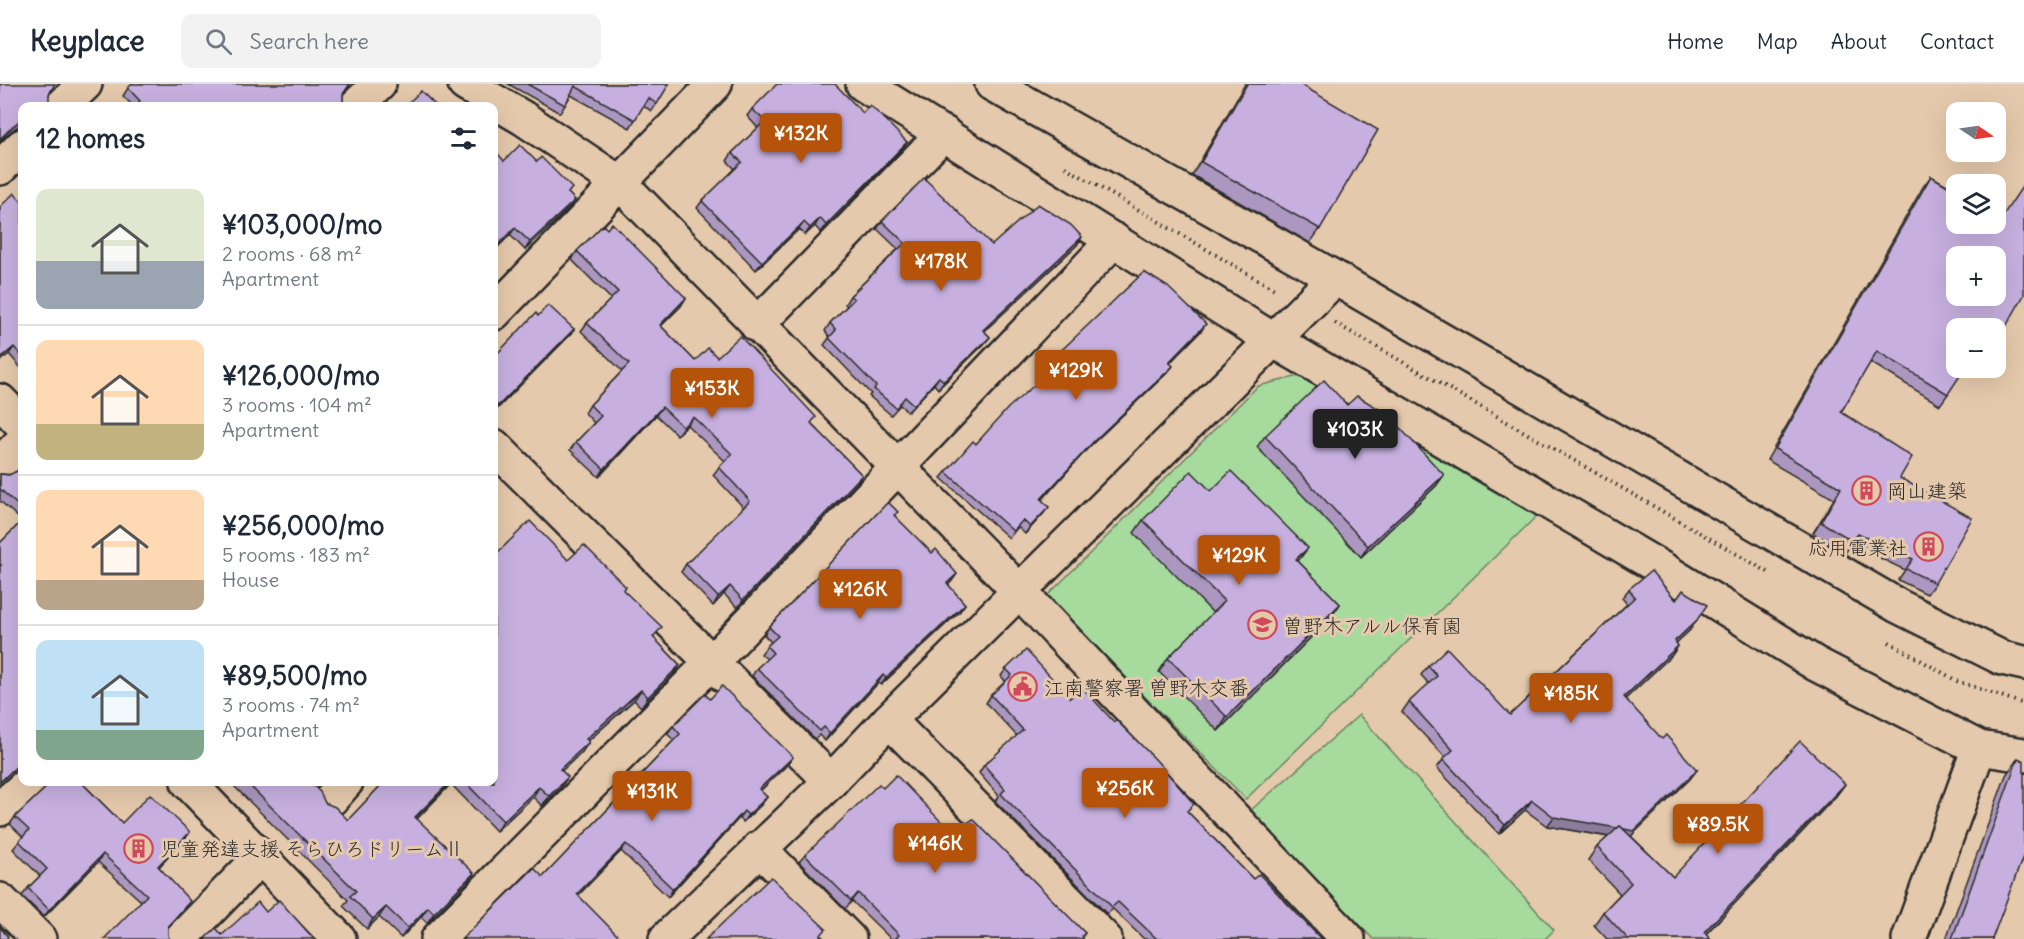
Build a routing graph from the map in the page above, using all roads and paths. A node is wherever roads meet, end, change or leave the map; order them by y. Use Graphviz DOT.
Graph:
graph roads {
  1 [pos="85,84"];
  2 [pos="379,84"];
  3 [pos="465,84"];
  4 [pos="715,84"];
  5 [pos="863,84"];
  6 [pos="992,84"];
  7 [pos="66,102"];
  8 [pos="360,102"];
  9 [pos="495,102"];
  10 [pos="498,104"];
  11 [pos="944,134"];
  12 [pos="18,150"];
  13 [pos="1064,166"];
  14 [pos="0,168"];
  15 [pos="621,184"];
  16 [pos="1114,240"];
  17 [pos="1335,278"];
  18 [pos="1307,308"];
  19 [pos="498,309"];
  20 [pos="757,325"];
  21 [pos="1273,340"];
  22 [pos="0,401"];
  23 [pos="18,420"];
  24 [pos="18,445"];
  25 [pos="498,450"];
  26 [pos="0,464"];
  27 [pos="898,468"];
  28 [pos="1771,574"];
  29 [pos="1018,591"];
  30 [pos="1885,640"];
  31 [pos="711,663"];
  32 [pos="2024,663"];
  33 [pos="2024,704"];
  34 [pos="888,720"];
  35 [pos="1979,748"];
  36 [pos="2024,754"];
  37 [pos="831,780"];
  38 [pos="26,786"];
  39 [pos="192,786"];
  40 [pos="0,809"];
  41 [pos="759,848"];
  42 [pos="261,857"];
  43 [pos="0,900"];
  44 [pos="39,939"];
  45 [pos="181,939"];
  46 [pos="339,939"];
  47 [pos="438,939"];
  48 [pos="666,939"];
  49 [pos="849,939"];
  50 [pos="1105,939"];
  51 [pos="1348,939"];
  52 [pos="1909,939"];
  1 -- 7 [label="street"];
  2 -- 8 [label="street"];
  3 -- 9 [label="street"];
  4 -- 15 [label="street"];
  5 -- 11 [label="street"];
  6 -- 17 [label="street"];
  10 -- 15 [label="street"];
  11 -- 16 [label="street"];
  11 -- 20 [label="street"];
  12 -- 14 [label="street"];
  13 -- 18 [label="path"];
  15 -- 19 [label="street"];
  15 -- 20 [label="street"];
  16 -- 21 [label="street"];
  16 -- 27 [label="street"];
  17 -- 18 [label="street"];
  17 -- 32 [label="street"];
  18 -- 21 [label="street"];
  18 -- 28 [label="path"];
  20 -- 27 [label="street"];
  21 -- 29 [label="street"];
  21 -- 35 [label="street"];
  22 -- 23 [label="street"];
  24 -- 26 [label="street"];
  25 -- 31 [label="street"];
  27 -- 29 [label="street"];
  27 -- 31 [label="street"];
  29 -- 34 [label="street"];
  29 -- 51 [label="street"];
  30 -- 33 [label="path"];
  31 -- 37 [label="street"];
  31 -- 47 [label="street"];
  34 -- 37 [label="street"];
  34 -- 50 [label="street"];
  35 -- 36 [label="street"];
  35 -- 52 [label="street"];
  37 -- 41 [label="street"];
  38 -- 40 [label="street"];
  39 -- 42 [label="street"];
  41 -- 48 [label="street"];
  41 -- 49 [label="street"];
  42 -- 45 [label="street"];
  42 -- 46 [label="street"];
  43 -- 44 [label="street"];
}
